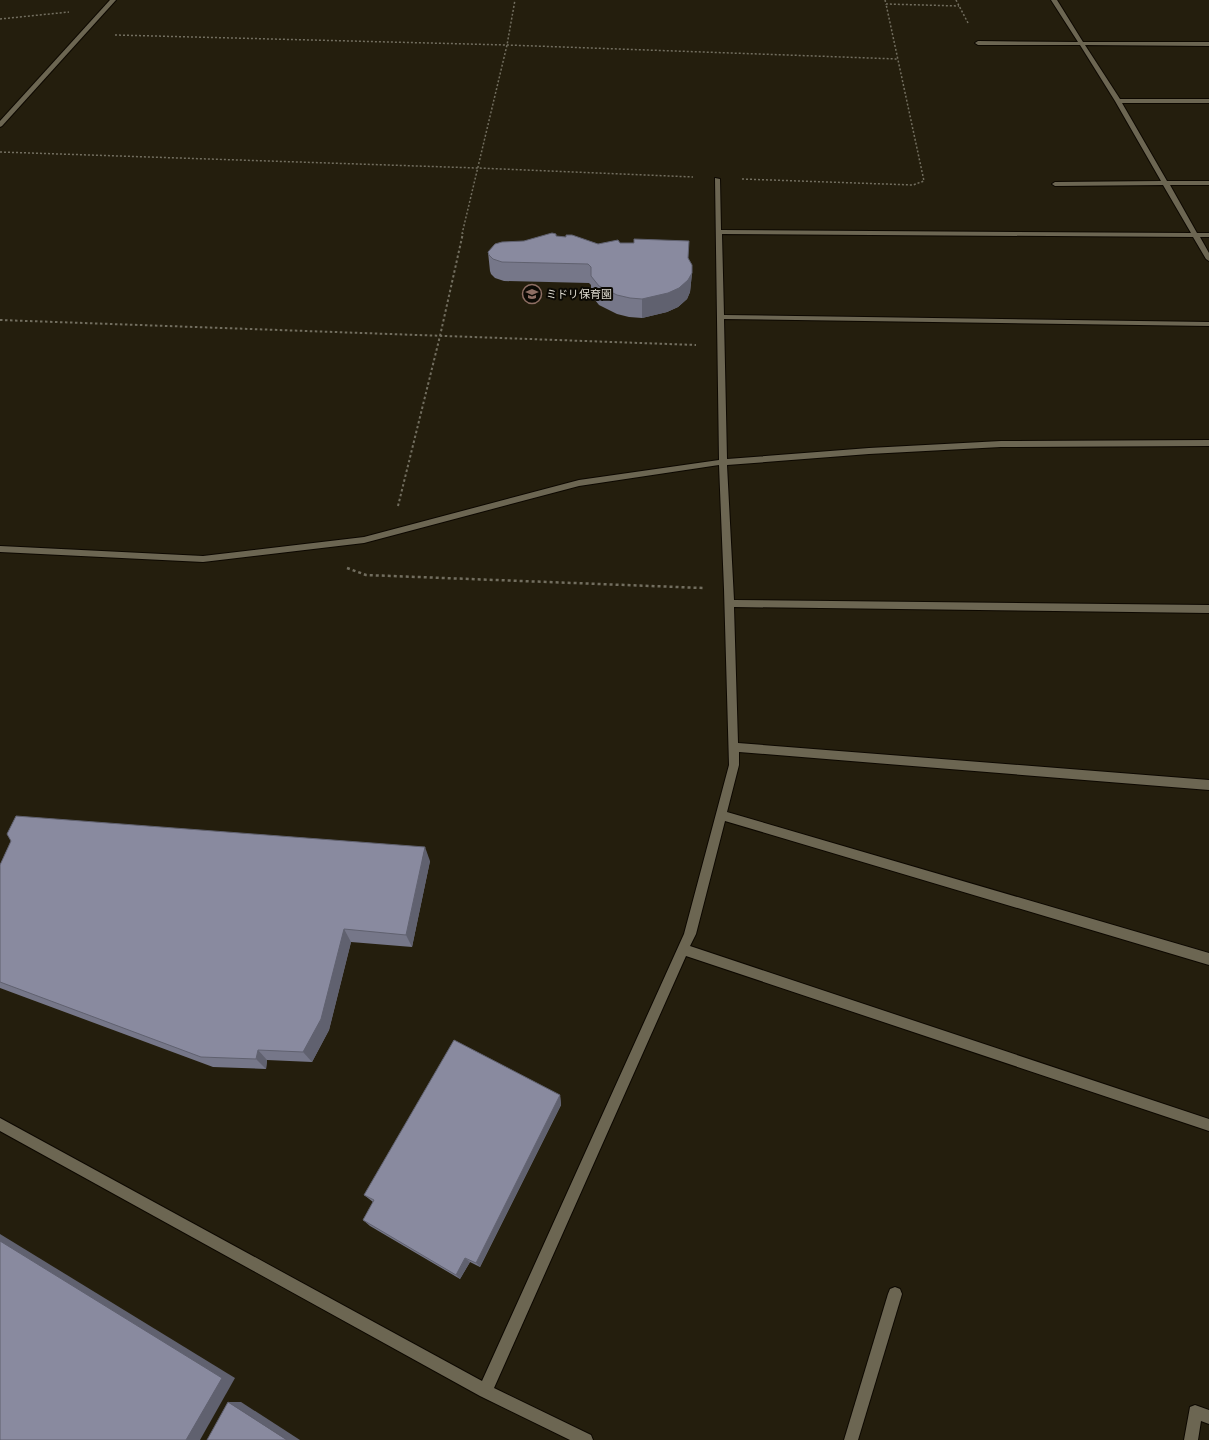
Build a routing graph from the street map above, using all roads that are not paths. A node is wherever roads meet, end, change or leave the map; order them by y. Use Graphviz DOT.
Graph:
graph roads {
  1 [pos="113,0"];
  2 [pos="1054,0"];
  3 [pos="978,43"];
  4 [pos="1082,43"];
  5 [pos="1209,44"];
  6 [pos="1118,100"];
  7 [pos="1209,101"];
  8 [pos="0,125"];
  9 [pos="717,178"];
  10 [pos="1165,182"];
  11 [pos="1209,183"];
  12 [pos="1055,184"];
  13 [pos="718,232"];
  14 [pos="1195,235"];
  15 [pos="1209,235"];
  16 [pos="1209,259"];
  17 [pos="720,317"];
  18 [pos="1209,324"];
  19 [pos="1209,443"];
  20 [pos="723,462"];
  21 [pos="0,549"];
  22 [pos="730,603"];
  23 [pos="1209,609"];
  24 [pos="733,747"];
  25 [pos="1209,785"];
  26 [pos="721,815"];
  27 [pos="683,949"];
  28 [pos="1209,959"];
  29 [pos="0,1124"];
  30 [pos="1209,1125"];
  31 [pos="895,1294"];
  32 [pos="485,1391"];
  33 [pos="1209,1417"];
  34 [pos="586,1440"];
  35 [pos="851,1440"];
  36 [pos="1191,1440"];
  1 -- 8 [label="street"];
  2 -- 4 [label="street"];
  3 -- 4 [label="street"];
  4 -- 5 [label="street"];
  4 -- 6 [label="street"];
  6 -- 7 [label="street"];
  6 -- 10 [label="street"];
  9 -- 13 [label="street"];
  10 -- 11 [label="street"];
  10 -- 12 [label="street"];
  10 -- 14 [label="street"];
  13 -- 14 [label="street"];
  13 -- 17 [label="street"];
  14 -- 15 [label="street"];
  14 -- 16 [label="street"];
  17 -- 18 [label="street"];
  17 -- 20 [label="street"];
  19 -- 20 [label="street"];
  20 -- 21 [label="street"];
  20 -- 22 [label="street"];
  22 -- 23 [label="street"];
  22 -- 24 [label="street"];
  24 -- 25 [label="street"];
  24 -- 26 [label="street"];
  26 -- 27 [label="street"];
  26 -- 28 [label="street"];
  27 -- 30 [label="street"];
  27 -- 32 [label="street"];
  29 -- 32 [label="street"];
  31 -- 35 [label="street"];
  32 -- 34 [label="street"];
  33 -- 36 [label="street"];
}
